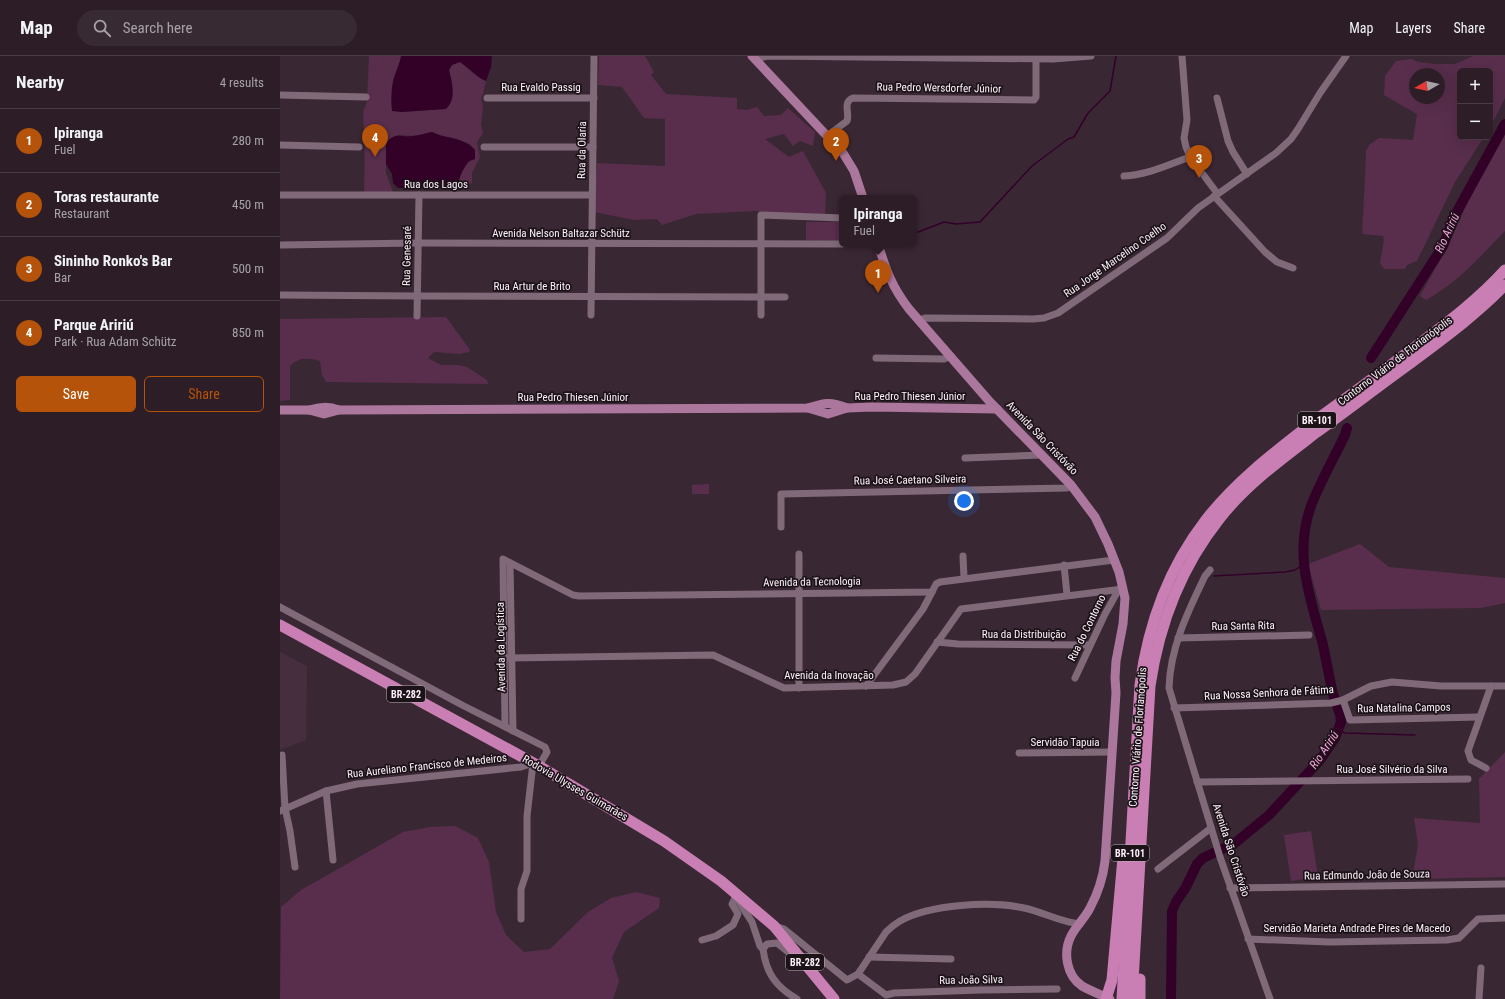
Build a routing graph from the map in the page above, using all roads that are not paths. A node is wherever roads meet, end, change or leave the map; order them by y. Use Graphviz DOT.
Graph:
graph roads {
  1 [pos="594,56"];
  2 [pos="1091,56"];
  3 [pos="1182,56"];
  4 [pos="1346,56"];
  5 [pos="910,57"];
  6 [pos="754,58"];
  7 [pos="1036,59"];
  8 [pos="280,96"];
  9 [pos="366,97"];
  10 [pos="488,98"];
  11 [pos="594,98"];
  12 [pos="1217,98"];
  13 [pos="827,136"];
  14 [pos="280,145"];
  15 [pos="359,147"];
  16 [pos="484,147"];
  17 [pos="593,147"];
  18 [pos="1190,157"];
  19 [pos="1247,174"];
  20 [pos="1124,176"];
  21 [pos="280,195"];
  22 [pos="419,195"];
  23 [pos="591,195"];
  24 [pos="861,195"];
  25 [pos="1216,195"];
  26 [pos="839,218"];
  27 [pos="418,243"];
  28 [pos="591,244"];
  29 [pos="761,244"];
  30 [pos="839,244"];
  31 [pos="280,245"];
  32 [pos="879,247"];
  33 [pos="1293,268"];
  34 [pos="1505,270"];
  35 [pos="1505,285"];
  36 [pos="280,295"];
  37 [pos="418,296"];
  38 [pos="591,297"];
  39 [pos="761,297"];
  40 [pos="784,297"];
  41 [pos="591,315"];
  42 [pos="761,315"];
  43 [pos="417,316"];
  44 [pos="920,320"];
  45 [pos="951,356"];
  46 [pos="876,358"];
  47 [pos="982,393"];
  48 [pos="974,408"];
  49 [pos="997,409"];
  50 [pos="280,410"];
  51 [pos="1042,455"];
  52 [pos="965,458"];
  53 [pos="1071,485"];
  54 [pos="781,527"];
  55 [pos="799,554"];
  56 [pos="963,556"];
  57 [pos="1114,560"];
  58 [pos="507,561"];
  59 [pos="1064,565"];
  60 [pos="1210,570"];
  61 [pos="964,578"];
  62 [pos="1121,589"];
  63 [pos="918,592"];
  64 [pos="930,592"];
  65 [pos="799,593"];
  66 [pos="1067,596"];
  67 [pos="924,606"];
  68 [pos="280,607"];
  69 [pos="280,625"];
  70 [pos="945,631"];
  71 [pos="1309,635"];
  72 [pos="1178,638"];
  73 [pos="937,642"];
  74 [pos="958,644"];
  75 [pos="1090,645"];
  76 [pos="508,658"];
  77 [pos="1075,678"];
  78 [pos="866,686"];
  79 [pos="1491,686"];
  80 [pos="1505,686"];
  81 [pos="799,688"];
  82 [pos="1341,701"];
  83 [pos="1174,708"];
  84 [pos="1479,718"];
  85 [pos="505,726"];
  86 [pos="513,731"];
  87 [pos="1112,752"];
  88 [pos="1019,753"];
  89 [pos="282,756"];
  90 [pos="536,764"];
  91 [pos="1486,768"];
  92 [pos="1468,779"];
  93 [pos="1197,782"];
  94 [pos="326,791"];
  95 [pos="282,810"];
  96 [pos="1132,815"];
  97 [pos="1211,828"];
  98 [pos="333,860"];
  99 [pos="295,868"];
  100 [pos="1158,869"];
  101 [pos="1505,884"];
  102 [pos="1230,888"];
  103 [pos="737,894"];
  104 [pos="1505,918"];
  105 [pos="521,919"];
  106 [pos="1080,924"];
  107 [pos="774,926"];
  108 [pos="1248,939"];
  109 [pos="702,940"];
  110 [pos="763,949"];
  111 [pos="869,957"];
  112 [pos="951,959"];
  113 [pos="804,961"];
  114 [pos="1481,968"];
  115 [pos="858,974"];
  116 [pos="1057,989"];
  117 [pos="1138,998"];
  118 [pos="797,999"];
  119 [pos="834,999"];
  120 [pos="1106,999"];
  121 [pos="1110,999"];
  122 [pos="1122,999"];
  123 [pos="1270,999"];
  124 [pos="1480,999"];
  1 -- 11 [label="street, Rua da Olaria"];
  2 -- 7 [label="street"];
  3 -- 18 [label="street"];
  4 -- 19 [label="street, Rua Jorge Marcelino Coelho"];
  5 -- 6 [label="street"];
  5 -- 7 [label="street"];
  6 -- 13 [label="main road"];
  7 -- 13 [label="street, Rua Pedro Wersdorfer Júnior"];
  8 -- 9 [label="street"];
  10 -- 11 [label="street, Rua Evaldo Passig"];
  11 -- 17 [label="street, Rua da Olaria"];
  12 -- 19 [label="street"];
  13 -- 24 [label="main road"];
  14 -- 15 [label="street"];
  16 -- 17 [label="street"];
  17 -- 23 [label="street, Rua da Olaria"];
  18 -- 20 [label="street"];
  18 -- 25 [label="street"];
  19 -- 25 [label="street, Rua Jorge Marcelino Coelho"];
  21 -- 22 [label="street, Rua dos Lagos"];
  22 -- 23 [label="street, Rua dos Lagos"];
  22 -- 27 [label="street, Rua Genesaré"];
  23 -- 28 [label="street, Rua da Olaria"];
  25 -- 33 [label="street"];
  25 -- 44 [label="street, Rua Jorge Marcelino Coelho"];
  26 -- 29 [label="street"];
  27 -- 28 [label="street, Avenida Nelson Baltazar Schütz"];
  27 -- 31 [label="street, Avenida Nelson Baltazar Schütz"];
  27 -- 37 [label="street, Rua Genesaré"];
  28 -- 29 [label="street, Avenida Nelson Baltazar Schütz"];
  28 -- 38 [label="street, Rua da Olaria"];
  29 -- 30 [label="street, Avenida Nelson Baltazar Schütz"];
  29 -- 39 [label="street"];
  32 -- 44 [label="main road, Avenida São Cristóvão"];
  34 -- 96 [label="highway, Contorno Viário de Florianópolis / BR-101"];
  35 -- 117 [label="highway, Contorno Viário de Florianópolis / BR-101"];
  36 -- 37 [label="street, Rua Artur de Brito"];
  37 -- 38 [label="street, Rua Artur de Brito"];
  37 -- 43 [label="street, Rua Genesaré"];
  38 -- 39 [label="street, Rua Artur de Brito"];
  38 -- 41 [label="street, Rua da Olaria"];
  39 -- 40 [label="street, Rua Artur de Brito"];
  39 -- 42 [label="street"];
  44 -- 45 [label="main road, Avenida São Cristóvão"];
  45 -- 46 [label="street"];
  45 -- 47 [label="main road, Avenida São Cristóvão"];
  47 -- 48 [label="main road"];
  47 -- 49 [label="main road, Avenida São Cristóvão"];
  48 -- 49 [label="main road, Rua Pedro Thiesen Júnior"];
  48 -- 50 [label="main road, Rua Pedro Thiesen Júnior"];
  49 -- 51 [label="main road, Avenida São Cristóvão"];
  51 -- 52 [label="street"];
  51 -- 53 [label="main road, Avenida São Cristóvão"];
  53 -- 54 [label="street, Rua José Caetano Silveira"];
  53 -- 57 [label="main road, Avenida São Cristóvão"];
  55 -- 65 [label="street"];
  56 -- 61 [label="street"];
  57 -- 59 [label="street"];
  57 -- 62 [label="main road, Avenida São Cristóvão"];
  58 -- 65 [label="street, Avenida da Tecnologia"];
  58 -- 76 [label="street, Avenida da Logística"];
  59 -- 61 [label="street"];
  59 -- 66 [label="street"];
  60 -- 72 [label="street, Avenida São Cristóvão"];
  61 -- 64 [label="street"];
  62 -- 66 [label="street, Avenida da Inovação"];
  62 -- 75 [label="street, Rua do Contorno"];
  62 -- 87 [label="main road, Avenida São Cristóvão"];
  63 -- 64 [label="street, Avenida da Tecnologia"];
  63 -- 65 [label="street, Avenida da Tecnologia"];
  63 -- 67 [label="street"];
  64 -- 67 [label="street"];
  65 -- 81 [label="street"];
  66 -- 70 [label="street, Avenida da Inovação"];
  67 -- 78 [label="street"];
  68 -- 85 [label="street"];
  69 -- 90 [label="highway, Rodovia Ulysses Guimarães / BR-282"];
  70 -- 73 [label="street, Avenida da Inovação"];
  70 -- 74 [label="street"];
  71 -- 72 [label="street, Rua Santa Rita"];
  72 -- 83 [label="street, Avenida São Cristóvão"];
  73 -- 74 [label="street, Rua da Distribuição"];
  73 -- 78 [label="street, Avenida da Inovação"];
  74 -- 75 [label="street, Rua da Distribuição"];
  75 -- 77 [label="street, Rua do Contorno"];
  76 -- 81 [label="street, Avenida da Inovação"];
  76 -- 85 [label="street, Avenida da Logística"];
  76 -- 86 [label="street, Avenida da Logística"];
  78 -- 81 [label="street, Avenida da Inovação"];
  79 -- 80 [label="street, Rua Nossa Senhora de Fátima"];
  79 -- 82 [label="street, Rua Nossa Senhora de Fátima"];
  79 -- 84 [label="street"];
  82 -- 83 [label="street, Rua Nossa Senhora de Fátima"];
  82 -- 84 [label="street, Rua Natalina Campos"];
  83 -- 93 [label="street, Avenida São Cristóvão"];
  84 -- 91 [label="street"];
  85 -- 86 [label="street"];
  86 -- 90 [label="street"];
  87 -- 88 [label="street, Servidão Tapuia"];
  87 -- 106 [label="main road, Avenida São Cristóvão"];
  89 -- 95 [label="street"];
  90 -- 94 [label="street, Rua Aureliano Francisco de Medeiros"];
  90 -- 103 [label="highway, Rodovia Ulysses Guimarães / BR-282"];
  90 -- 105 [label="street"];
  92 -- 93 [label="street, Rua José Silvério da Silva"];
  93 -- 97 [label="street, Avenida São Cristóvão"];
  94 -- 95 [label="street, Rua Aureliano Francisco de Medeiros"];
  94 -- 98 [label="street"];
  95 -- 99 [label="street"];
  96 -- 120 [label="highway"];
  96 -- 122 [label="highway, Contorno Viário de Florianópolis / BR-101"];
  97 -- 100 [label="street"];
  97 -- 102 [label="street, Avenida São Cristóvão"];
  101 -- 102 [label="street, Rua Edmundo João de Souza"];
  102 -- 108 [label="street, Avenida São Cristóvão"];
  103 -- 107 [label="highway, Rodovia Ulysses Guimarães / BR-282"];
  103 -- 109 [label="street"];
  103 -- 110 [label="street"];
  104 -- 108 [label="street, Servidão Marieta Andrade Pires de Macedo"];
  106 -- 111 [label="street"];
  106 -- 121 [label="main road, Avenida São Cristóvão"];
  107 -- 113 [label="highway, Rodovia Ulysses Guimarães / BR-282"];
  107 -- 115 [label="street"];
  108 -- 123 [label="street, Avenida São Cristóvão"];
  110 -- 113 [label="street"];
  110 -- 118 [label="street"];
  111 -- 112 [label="street"];
  111 -- 115 [label="street"];
  113 -- 119 [label="highway, Rodovia Ulysses Guimarães / BR-282"];
  114 -- 124 [label="street"];
  115 -- 116 [label="street, Rua João Silva"];
}
